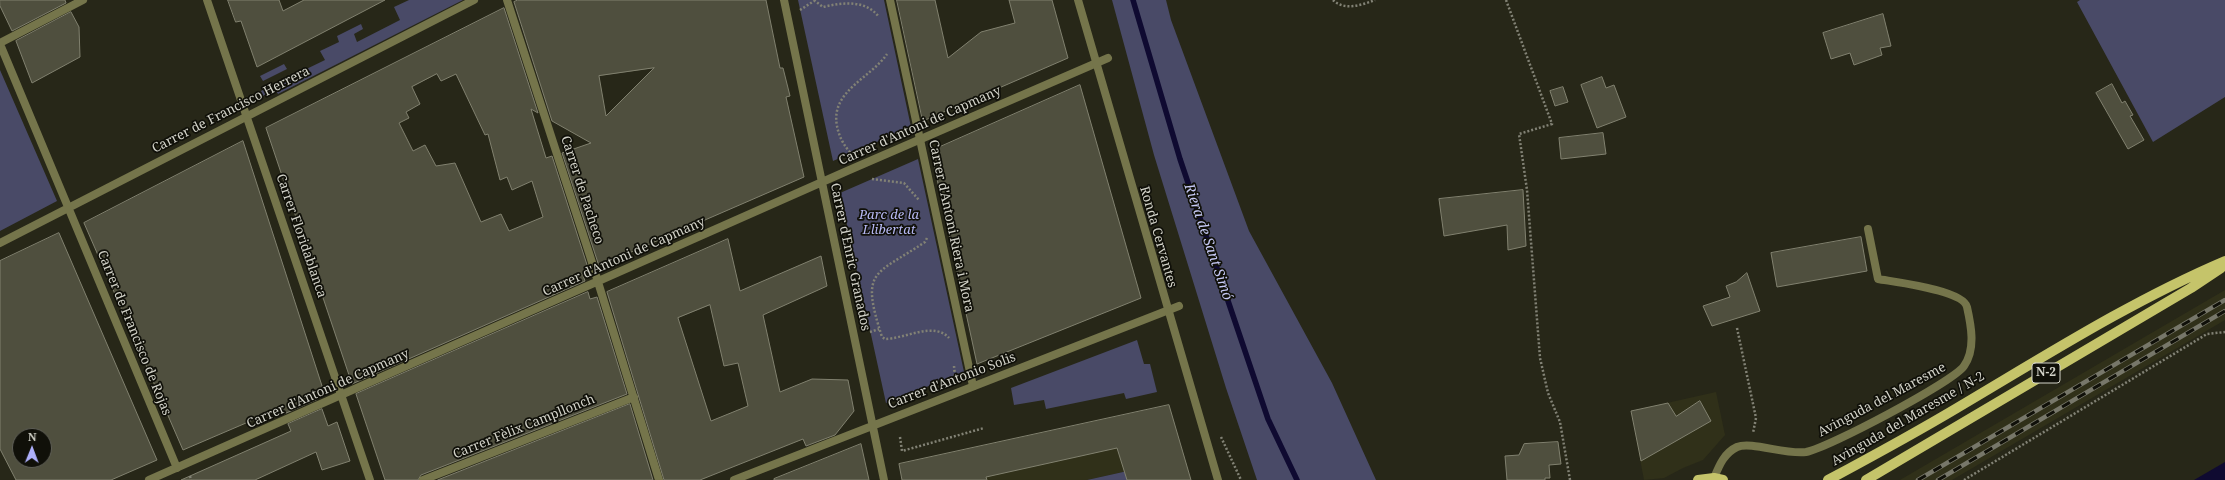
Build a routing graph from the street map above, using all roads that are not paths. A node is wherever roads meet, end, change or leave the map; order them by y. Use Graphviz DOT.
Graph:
graph roads {
  1 [pos="83,0"];
  2 [pos="207,0"];
  3 [pos="474,0"];
  4 [pos="507,0"];
  5 [pos="784,0"];
  6 [pos="890,0"];
  7 [pos="1078,0"];
  8 [pos="0,44"];
  9 [pos="1108,58"];
  10 [pos="1095,62"];
  11 [pos="247,115"];
  12 [pos="919,139"];
  13 [pos="823,182"];
  14 [pos="69,207"];
  15 [pos="1868,229"];
  16 [pos="0,243"];
  17 [pos="2225,261"];
  18 [pos="2225,265"];
  19 [pos="598,281"];
  20 [pos="1179,306"];
  21 [pos="1167,310"];
  22 [pos="973,386"];
  23 [pos="342,396"];
  24 [pos="634,397"];
  25 [pos="873,425"];
  26 [pos="177,468"];
  27 [pos="1718,479"];
  28 [pos="149,480"];
  29 [pos="370,480"];
  30 [pos="423,480"];
  31 [pos="659,480"];
  32 [pos="734,480"];
  33 [pos="884,480"];
  34 [pos="1218,480"];
  35 [pos="1698,480"];
  36 [pos="1828,480"];
  37 [pos="1866,480"];
  1 -- 8 [label="street"];
  2 -- 11 [label="street, Carrer Floridablanca"];
  3 -- 11 [label="street, Carrer de Francisco Herrera"];
  4 -- 19 [label="street, Carrer de Pacheco"];
  5 -- 13 [label="street, Carrer d'Enric Granados"];
  6 -- 12 [label="street, Carrer d'Antoni Riera i Mora"];
  7 -- 10 [label="street, Ronda Cervantes"];
  8 -- 14 [label="street, Carrer de Francisco de Rojas"];
  9 -- 10 [label="street, Carrer d'Antoni de Capmany"];
  10 -- 12 [label="street, Carrer d'Antoni de Capmany"];
  10 -- 21 [label="street, Ronda Cervantes"];
  11 -- 14 [label="street, Carrer de Francisco Herrera"];
  11 -- 23 [label="street, Carrer Floridablanca"];
  12 -- 13 [label="street, Carrer d'Antoni de Capmany"];
  12 -- 22 [label="street, Carrer d'Antoni Riera i Mora"];
  13 -- 19 [label="street, Carrer d'Antoni de Capmany"];
  13 -- 25 [label="street, Carrer d'Enric Granados"];
  14 -- 16 [label="street, Carrer de Francisco Herrera"];
  14 -- 26 [label="street, Carrer de Francisco de Rojas"];
  15 -- 27 [label="street, Avinguda del Maresme"];
  17 -- 36 [label="main road, Avinguda del Maresme / N-2 / N-2"];
  18 -- 37 [label="main road, N-2"];
  19 -- 23 [label="street, Carrer d'Antoni de Capmany"];
  19 -- 24 [label="street, Carrer de Pacheco"];
  20 -- 21 [label="street, Carrer d'Antonio Solis"];
  21 -- 22 [label="street, Carrer d'Antonio Solis"];
  21 -- 34 [label="street, Ronda Cervantes"];
  22 -- 25 [label="street, Carrer d'Antonio Solis"];
  23 -- 26 [label="street, Carrer d'Antoni de Capmany"];
  23 -- 29 [label="street, Carrer Floridablanca"];
  24 -- 30 [label="street, Carrer Fèlix Campllonch"];
  24 -- 31 [label="street, Carrer de Pacheco"];
  25 -- 32 [label="street, Carrer d'Antonio Solis"];
  25 -- 33 [label="street, Carrer d'Enric Granados"];
  26 -- 28 [label="street, Carrer d'Antoni de Capmany"];
  27 -- 35 [label="main road"];
}
